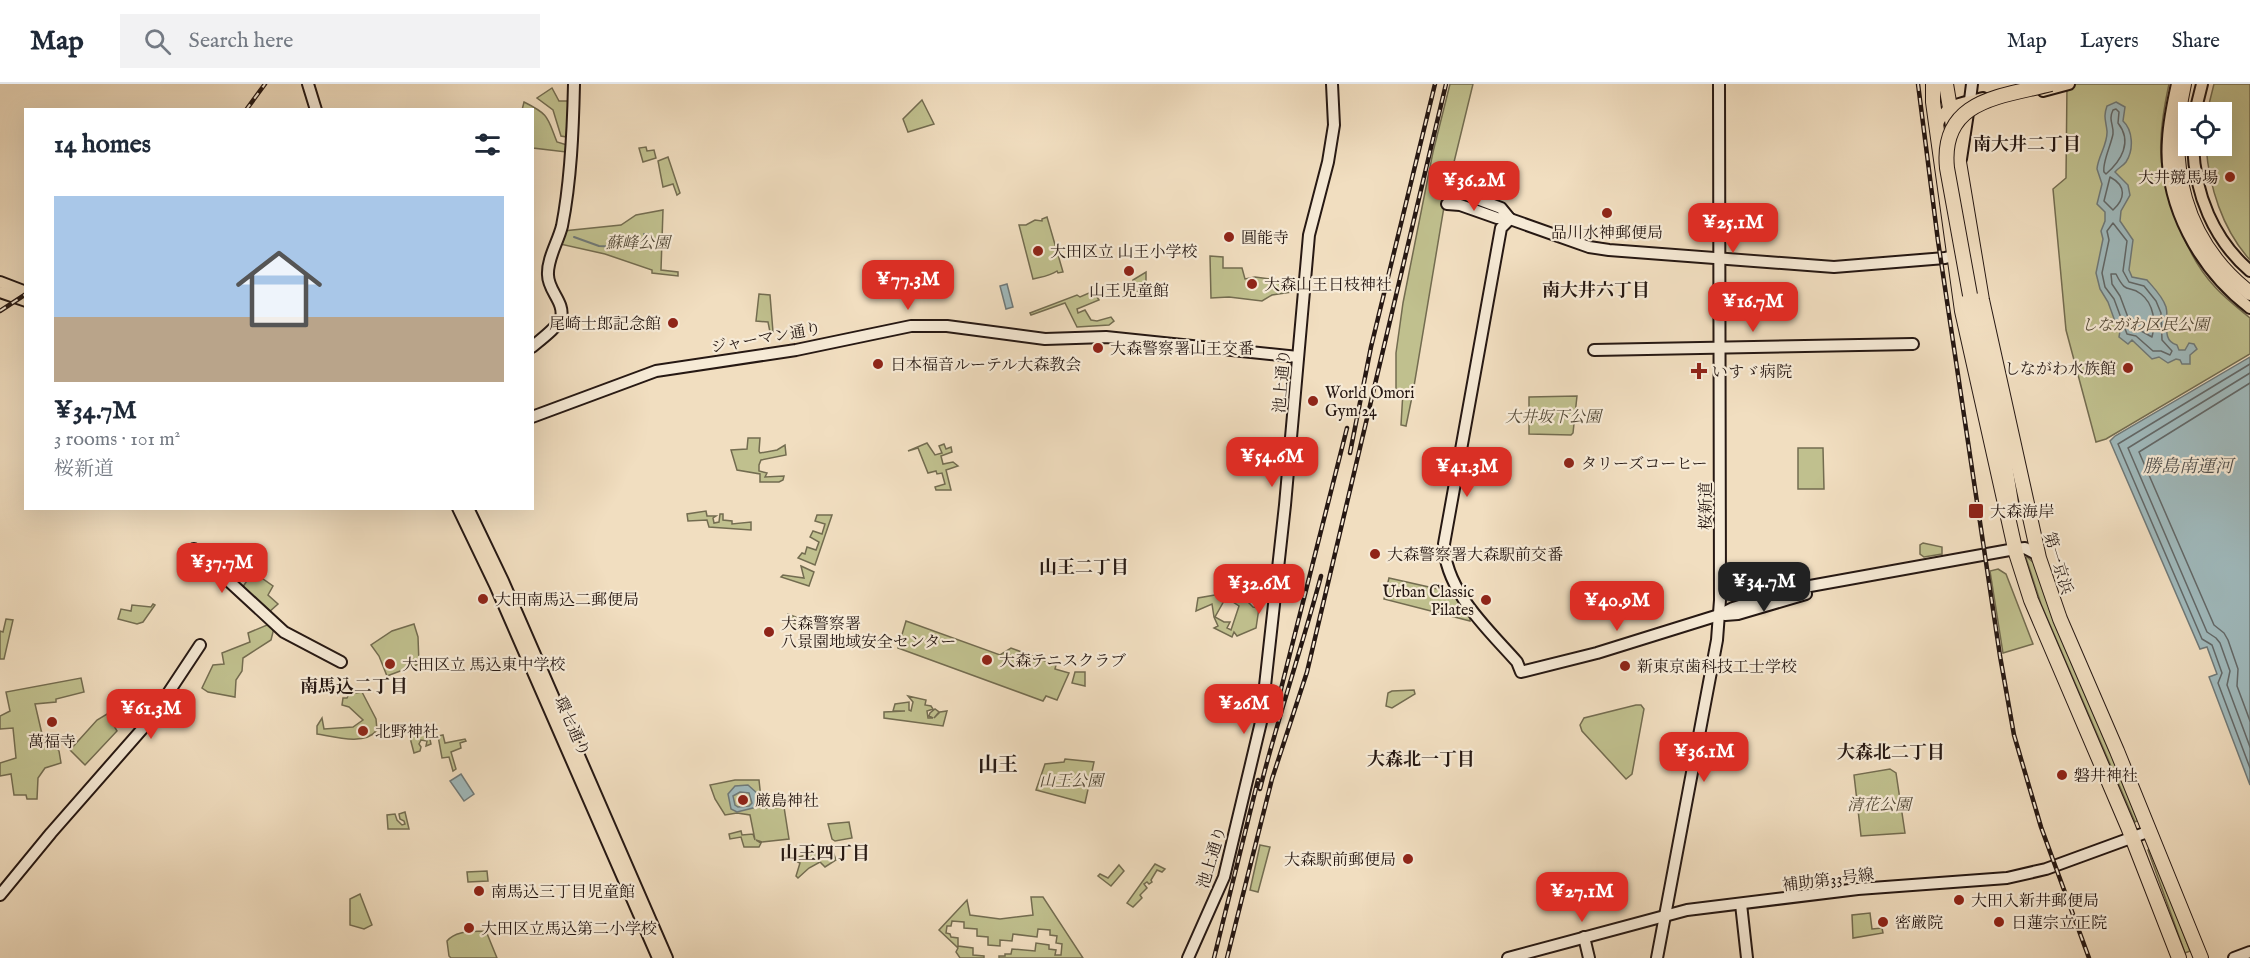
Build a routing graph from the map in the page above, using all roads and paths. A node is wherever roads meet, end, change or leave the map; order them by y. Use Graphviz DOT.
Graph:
graph roads {
  1 [pos="309,84"];
  2 [pos="574,84"];
  3 [pos="1332,84"];
  4 [pos="1719,84"];
  5 [pos="1933,84"];
  6 [pos="1946,84"];
  7 [pos="1972,84"];
  8 [pos="2037,84"];
  9 [pos="2051,84"];
  10 [pos="2069,84"];
  11 [pos="2177,84"];
  12 [pos="2184,84"];
  13 [pos="2194,84"];
  14 [pos="2202,84"];
  15 [pos="2198,102"];
  16 [pos="1969,107"];
  17 [pos="315,108"];
  18 [pos="1950,113"];
  19 [pos="1937,128"];
  20 [pos="2194,156"];
  21 [pos="1959,165"];
  22 [pos="1451,189"];
  23 [pos="1448,204"];
  24 [pos="1510,219"];
  25 [pos="1974,249"];
  26 [pos="1954,256"];
  27 [pos="1719,258"];
  28 [pos="2250,271"];
  29 [pos="0,282"];
  30 [pos="2250,283"];
  31 [pos="0,291"];
  32 [pos="24,291"];
  33 [pos="2250,293"];
  34 [pos="24,300"];
  35 [pos="2250,308"];
  36 [pos="1913,344"];
  37 [pos="534,345"];
  38 [pos="1719,347"];
  39 [pos="1594,350"];
  40 [pos="1298,357"];
  41 [pos="534,416"];
  42 [pos="459,510"];
  43 [pos="469,510"];
  44 [pos="2032,531"];
  45 [pos="2010,532"];
  46 [pos="194,549"];
  47 [pos="2018,550"];
  48 [pos="2038,555"];
  49 [pos="1719,615"];
  50 [pos="200,645"];
  51 [pos="341,662"];
  52 [pos="2150,831"];
  53 [pos="2133,838"];
  54 [pos="0,895"];
  55 [pos="1741,904"];
  56 [pos="1665,915"];
  57 [pos="1584,937"];
  58 [pos="2250,952"];
  59 [pos="658,958"];
  60 [pos="667,958"];
  61 [pos="1188,958"];
  62 [pos="1508,958"];
  63 [pos="1589,958"];
  64 [pos="1657,958"];
  65 [pos="1748,958"];
  66 [pos="2179,958"];
  67 [pos="2201,958"];
  68 [pos="2234,958"];
  1 -- 17 [label="street"];
  2 -- 37 [label="street"];
  3 -- 40 [label="street, 池上通り"];
  4 -- 27 [label="street, 桜新道"];
  5 -- 19 [label="highway"];
  6 -- 18 [label="highway, 第一京浜"];
  7 -- 16 [label="street"];
  8 -- 16 [label="main road"];
  9 -- 45 [label="highway, bridge"];
  10 -- 16 [label="main road"];
  11 -- 35 [label="main road"];
  12 -- 33 [label="highway"];
  13 -- 30 [label="highway"];
  14 -- 15 [label="main road"];
  16 -- 18 [label="main road"];
  16 -- 21 [label="main road"];
  18 -- 19 [label="main road"];
  18 -- 21 [label="highway, 第一京浜"];
  19 -- 26 [label="highway"];
  20 -- 28 [label="main road"];
  21 -- 25 [label="highway, 第一京浜"];
  21 -- 26 [label="highway"];
  22 -- 24 [label="street"];
  23 -- 24 [label="street"];
  24 -- 27 [label="street"];
  24 -- 49 [label="street"];
  25 -- 26 [label="street"];
  25 -- 44 [label="highway, 第一京浜"];
  26 -- 27 [label="street"];
  26 -- 45 [label="highway"];
  27 -- 38 [label="street, 桜新道"];
  29 -- 32 [label="main road"];
  31 -- 34 [label="main road"];
  36 -- 38 [label="street"];
  38 -- 39 [label="street"];
  38 -- 49 [label="street, 桜新道"];
  40 -- 41 [label="street, ジャーマン通り"];
  40 -- 61 [label="street, 池上通り"];
  42 -- 59 [label="main road, 環七通り"];
  43 -- 60 [label="main road, 環七通り"];
  44 -- 47 [label="street"];
  44 -- 48 [label="highway, 第一京浜"];
  45 -- 47 [label="highway"];
  46 -- 51 [label="street"];
  47 -- 48 [label="street"];
  47 -- 49 [label="street"];
  47 -- 53 [label="highway"];
  48 -- 52 [label="highway, 第一京浜"];
  49 -- 56 [label="street, 桜新道"];
  50 -- 54 [label="street"];
  52 -- 53 [label="street, 補助第33号線"];
  52 -- 67 [label="highway, 第一京浜"];
  53 -- 55 [label="street, 補助第33号線"];
  53 -- 66 [label="highway"];
  55 -- 56 [label="street, 補助第33号線"];
  55 -- 65 [label="street"];
  56 -- 57 [label="street, 補助第33号線"];
  56 -- 64 [label="street, 桜新道"];
  57 -- 62 [label="street, 補助第33号線"];
  57 -- 63 [label="street"];
  58 -- 68 [label="street"];
}
